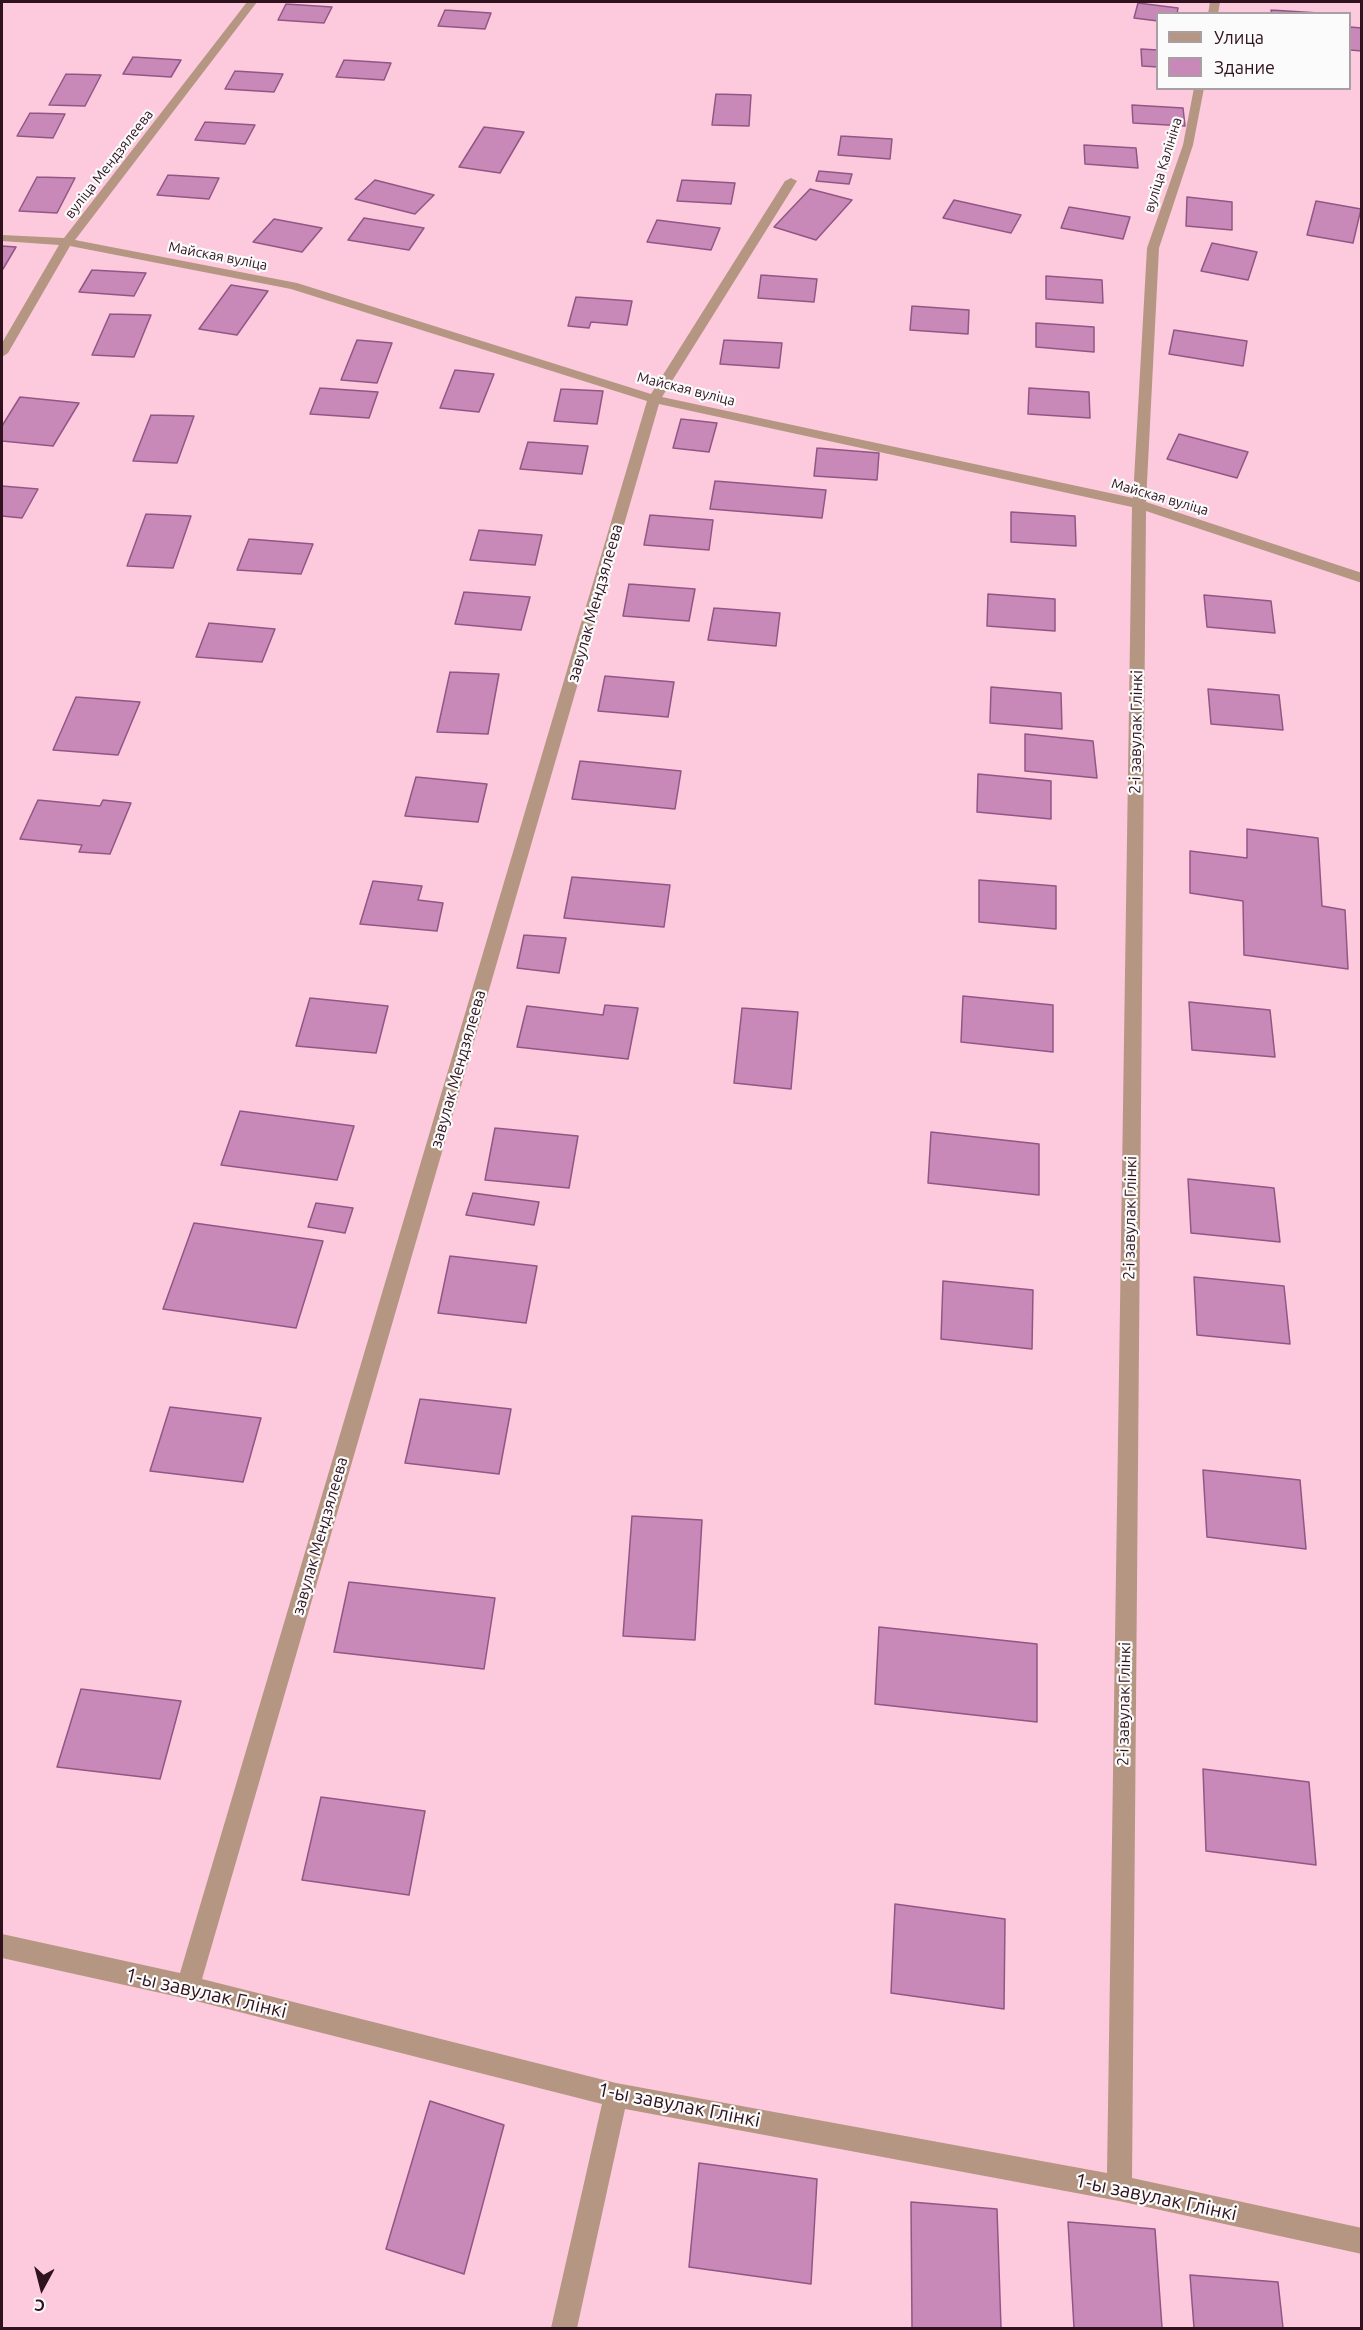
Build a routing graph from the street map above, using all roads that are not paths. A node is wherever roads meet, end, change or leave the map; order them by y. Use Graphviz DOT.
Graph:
graph roads {
  1 [pos="252,2"];
  2 [pos="1199,90"];
  3 [pos="791,181"];
  4 [pos="2,238"];
  5 [pos="67,242"];
  6 [pos="1153,248"];
  7 [pos="2,352"];
  8 [pos="654,399"];
  9 [pos="1139,504"];
  10 [pos="1362,578"];
  11 [pos="2,1946"];
  12 [pos="188,1987"];
  13 [pos="616,2095"];
  14 [pos="1119,2188"];
  15 [pos="1362,2241"];
  16 [pos="564,2328"];
  1 -- 5 [label="street, вуліца Мендзялеева"];
  2 -- 6 [label="street, вуліца Калініна"];
  3 -- 8 [label="street, завулак Мендзялеева"];
  4 -- 5 [label="street, Майская вуліца"];
  5 -- 7 [label="street, вуліца Мендзялеева"];
  5 -- 8 [label="street, Майская вуліца"];
  6 -- 9 [label="street, 2-і завулак Глінкі"];
  8 -- 9 [label="street, Майская вуліца"];
  8 -- 12 [label="street, завулак Мендзялеева"];
  9 -- 10 [label="street, Майская вуліца"];
  9 -- 14 [label="street, 2-і завулак Глінкі"];
  11 -- 12 [label="street, 1-ы завулак Глінкі"];
  12 -- 13 [label="street, 1-ы завулак Глінкі"];
  13 -- 14 [label="street, 1-ы завулак Глінкі"];
  13 -- 16 [label="street"];
  14 -- 15 [label="street, 1-ы завулак Глінкі"];
}
